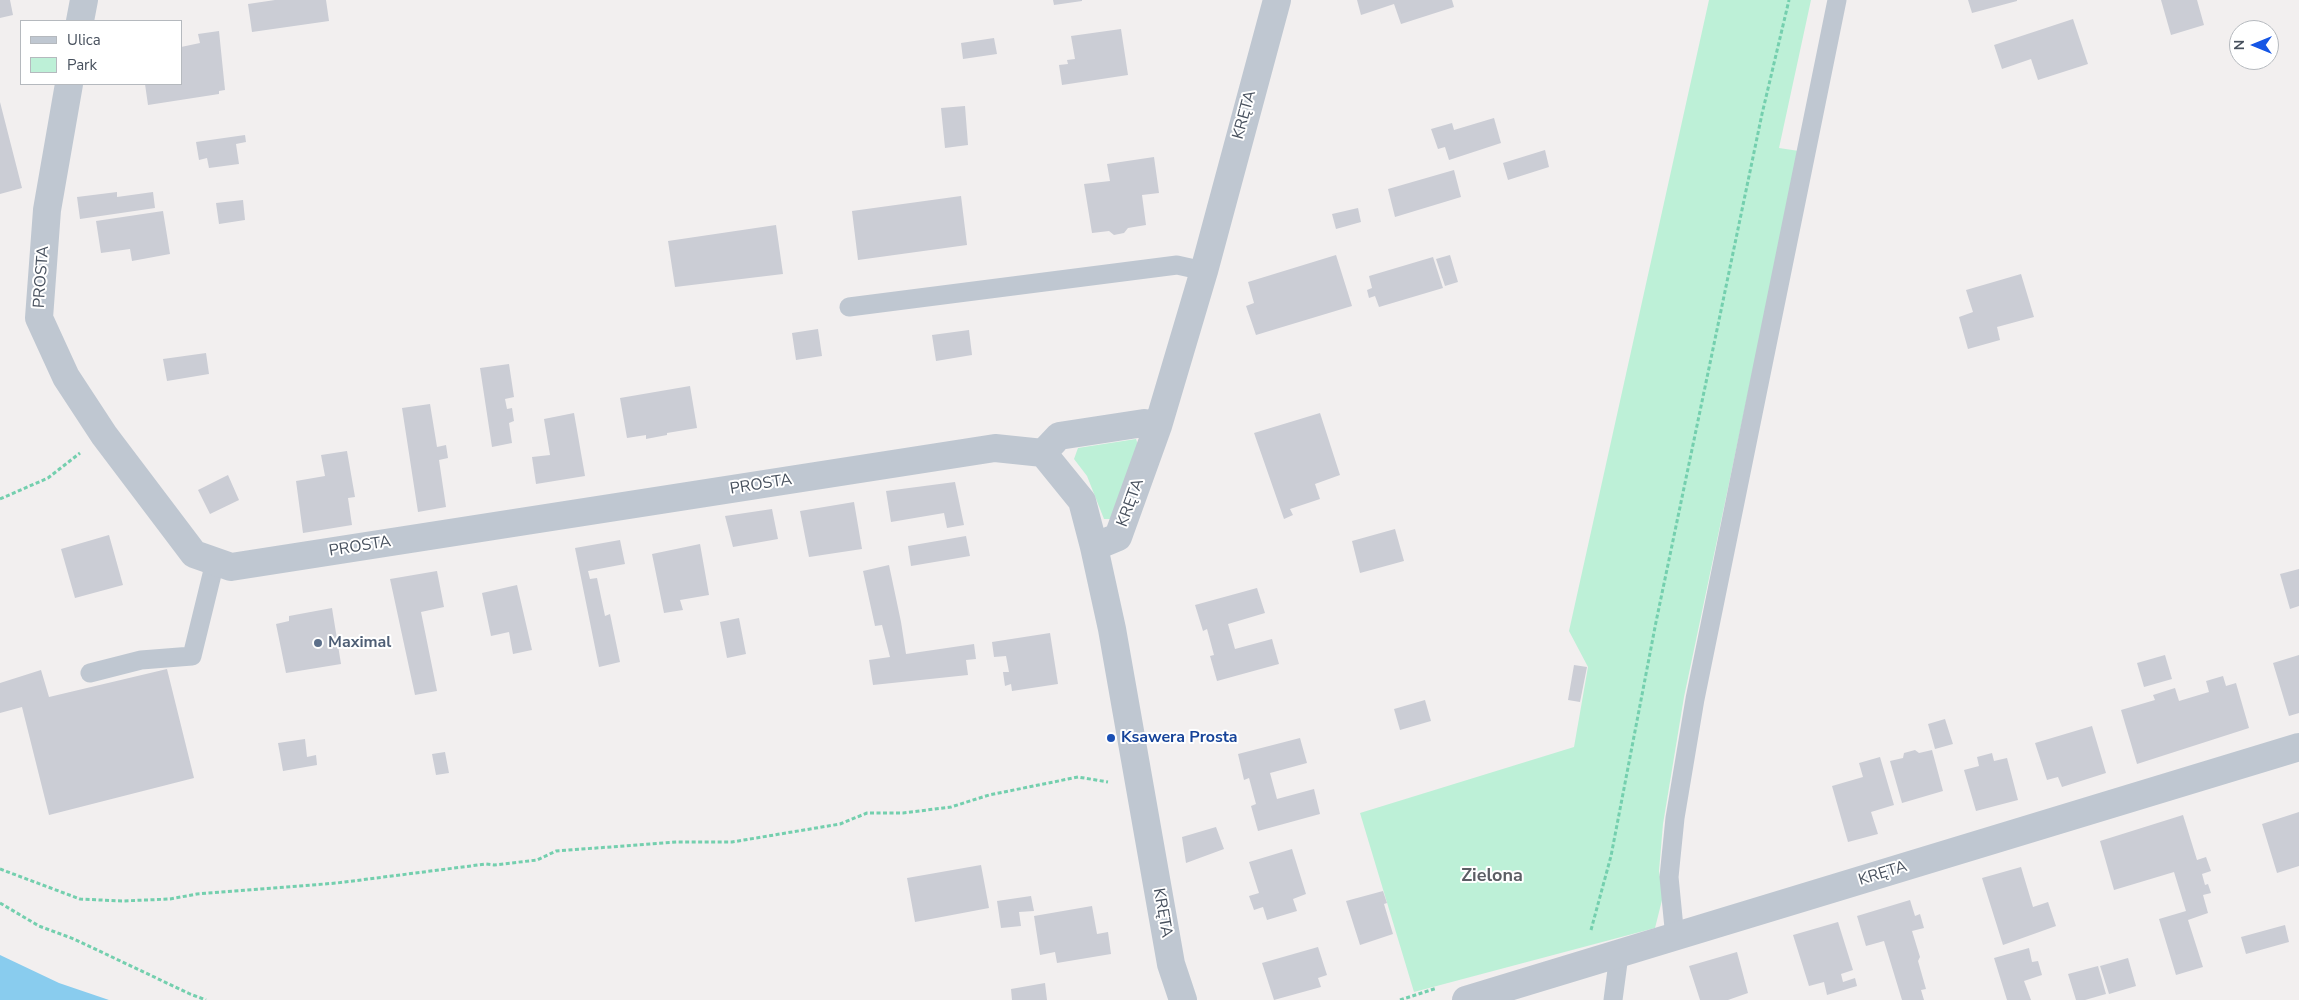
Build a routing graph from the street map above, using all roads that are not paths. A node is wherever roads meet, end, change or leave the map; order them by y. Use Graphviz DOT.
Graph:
graph roads {
  1 [pos="84,0"];
  2 [pos="1277,0"];
  3 [pos="1837,0"];
  4 [pos="80,20"];
  5 [pos="69,85"];
  6 [pos="1204,271"];
  7 [pos="849,307"];
  8 [pos="1158,426"];
  9 [pos="1043,453"];
  10 [pos="1094,547"];
  11 [pos="215,562"];
  12 [pos="90,673"];
  13 [pos="2299,747"];
  14 [pos="1675,938"];
  15 [pos="1619,955"];
  16 [pos="1183,1000"];
  17 [pos="1466,1000"];
  18 [pos="1612,1000"];
  1 -- 4 [label="street"];
  2 -- 6 [label="street, KRĘTA"];
  3 -- 14 [label="lane"];
  5 -- 11 [label="street, PROSTA"];
  6 -- 7 [label="lane"];
  6 -- 8 [label="street, KRĘTA"];
  8 -- 9 [label="street"];
  8 -- 10 [label="street, KRĘTA"];
  9 -- 10 [label="street"];
  9 -- 11 [label="street, PROSTA"];
  10 -- 16 [label="street, KRĘTA"];
  11 -- 12 [label="lane"];
  13 -- 14 [label="street, KRĘTA"];
  14 -- 15 [label="street, KRĘTA"];
  15 -- 17 [label="street, KRĘTA"];
  15 -- 18 [label="lane"];
}
